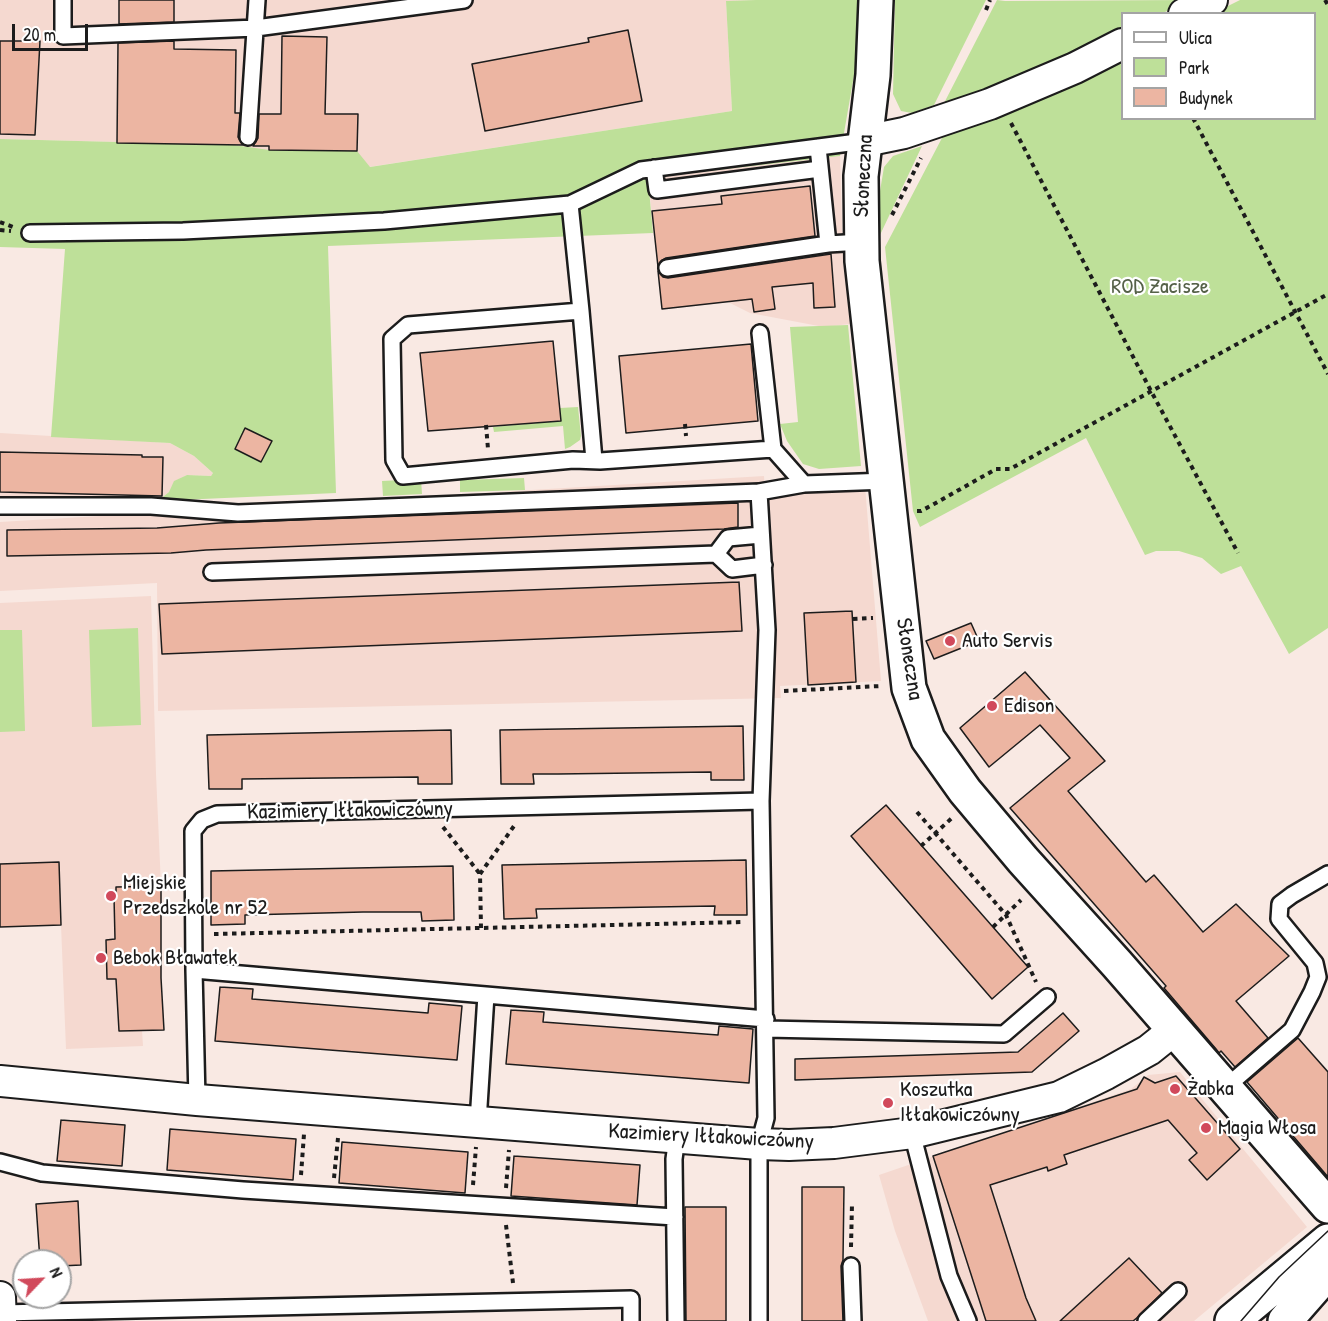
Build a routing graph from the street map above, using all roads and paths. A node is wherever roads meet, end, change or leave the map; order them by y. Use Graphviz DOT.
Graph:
graph roads {
  1 [pos="63,0"];
  2 [pos="257,0"];
  3 [pos="464,0"];
  4 [pos="876,0"];
  5 [pos="990,0"];
  6 [pos="1212,0"];
  7 [pos="1325,0"];
  8 [pos="1328,5"];
  9 [pos="986,10"];
  10 [pos="1188,12"];
  11 [pos="256,28"];
  12 [pos="1121,45"];
  13 [pos="1194,120"];
  14 [pos="1011,122"];
  15 [pos="248,137"];
  16 [pos="865,141"];
  17 [pos="818,147"];
  18 [pos="926,148"];
  19 [pos="654,168"];
  20 [pos="820,169"];
  21 [pos="570,204"];
  22 [pos="891,216"];
  23 [pos="30,233"];
  24 [pos="862,242"];
  25 [pos="828,244"];
  26 [pos="667,268"];
  27 [pos="1328,294"];
  28 [pos="581,311"];
  29 [pos="1294,312"];
  30 [pos="760,333"];
  31 [pos="1328,374"];
  32 [pos="1151,391"];
  33 [pos="772,449"];
  34 [pos="594,460"];
  35 [pos="887,481"];
  36 [pos="804,484"];
  37 [pos="759,492"];
  38 [pos="0,506"];
  39 [pos="913,511"];
  40 [pos="761,535"];
  41 [pos="1238,553"];
  42 [pos="716,555"];
  43 [pos="764,565"];
  44 [pos="212,572"];
  45 [pos="882,617"];
  46 [pos="853,619"];
  47 [pos="888,686"];
  48 [pos="764,692"];
  49 [pos="761,801"];
  50 [pos="918,812"];
  51 [pos="955,815"];
  52 [pos="513,828"];
  53 [pos="445,830"];
  54 [pos="936,833"];
  55 [pos="921,846"];
  56 [pos="480,873"];
  57 [pos="1328,874"];
  58 [pos="1026,896"];
  59 [pos="1006,915"];
  60 [pos="744,922"];
  61 [pos="993,927"];
  62 [pos="482,928"];
  63 [pos="194,934"];
  64 [pos="194,970"];
  65 [pos="1028,989"];
  66 [pos="486,995"];
  67 [pos="1047,997"];
  68 [pos="766,1024"];
  69 [pos="1174,1030"];
  70 [pos="0,1081"];
  71 [pos="1225,1088"];
  72 [pos="197,1100"];
  73 [pos="305,1125"];
  74 [pos="339,1128"];
  75 [pos="477,1131"];
  76 [pos="912,1133"];
  77 [pos="677,1137"];
  78 [pos="509,1144"];
  79 [pos="759,1144"];
  80 [pos="0,1162"];
  81 [pos="300,1194"];
  82 [pos="333,1196"];
  83 [pos="852,1204"];
  84 [pos="471,1205"];
  85 [pos="1328,1206"];
  86 [pos="505,1207"];
  87 [pos="675,1216"];
  88 [pos="507,1230"];
  89 [pos="1328,1241"];
  90 [pos="850,1245"];
  91 [pos="1328,1255"];
  92 [pos="850,1266"];
  93 [pos="1328,1272"];
  94 [pos="1178,1291"];
  95 [pos="515,1302"];
  96 [pos="1,1311"];
  97 [pos="1294,1311"];
  98 [pos="631,1321"];
  99 [pos="676,1321"];
  100 [pos="759,1321"];
  101 [pos="853,1321"];
  102 [pos="968,1321"];
  103 [pos="1146,1321"];
  104 [pos="1232,1321"];
  1 -- 11 [label="lane"];
  2 -- 11 [label="lane"];
  3 -- 11 [label="lane"];
  4 -- 16 [label="street, Słoneczna"];
  5 -- 9 [label="path"];
  6 -- 10 [label="street"];
  7 -- 8 [label="path"];
  11 -- 15 [label="lane"];
  12 -- 16 [label="street"];
  13 -- 29 [label="path"];
  14 -- 32 [label="path"];
  16 -- 17 [label="lane"];
  16 -- 24 [label="street, Słoneczna"];
  17 -- 19 [label="lane"];
  17 -- 20 [label="lane"];
  18 -- 22 [label="path"];
  19 -- 20 [label="lane"];
  19 -- 21 [label="lane"];
  20 -- 25 [label="lane"];
  21 -- 23 [label="lane"];
  21 -- 28 [label="lane"];
  24 -- 25 [label="lane"];
  24 -- 35 [label="street, Słoneczna"];
  25 -- 26 [label="lane"];
  27 -- 29 [label="path"];
  28 -- 34 [label="lane"];
  28 -- 34 [label="lane"];
  29 -- 31 [label="path"];
  29 -- 32 [label="path"];
  30 -- 33 [label="lane"];
  32 -- 39 [label="path"];
  32 -- 41 [label="path"];
  33 -- 34 [label="lane"];
  33 -- 36 [label="lane"];
  35 -- 36 [label="lane"];
  35 -- 69 [label="street, Słoneczna"];
  36 -- 37 [label="lane"];
  37 -- 38 [label="lane"];
  37 -- 40 [label="lane"];
  40 -- 42 [label="lane"];
  40 -- 43 [label="lane"];
  42 -- 43 [label="lane"];
  42 -- 44 [label="lane"];
  43 -- 48 [label="lane"];
  45 -- 46 [label="path"];
  47 -- 48 [label="path"];
  48 -- 49 [label="lane"];
  49 -- 63 [label="lane, Kazimiery Iłłakowiczówny"];
  49 -- 68 [label="lane"];
  50 -- 54 [label="path"];
  51 -- 54 [label="path"];
  52 -- 56 [label="path"];
  53 -- 56 [label="path"];
  54 -- 55 [label="path"];
  54 -- 59 [label="path"];
  56 -- 62 [label="path"];
  57 -- 71 [label="lane"];
  58 -- 59 [label="path"];
  59 -- 61 [label="path"];
  59 -- 65 [label="path"];
  60 -- 62 [label="path"];
  62 -- 63 [label="path"];
  63 -- 64 [label="lane, Kazimiery Iłłakowiczówny"];
  64 -- 66 [label="lane"];
  64 -- 72 [label="lane, Kazimiery Iłłakowiczówny"];
  66 -- 68 [label="lane"];
  66 -- 75 [label="lane"];
  67 -- 68 [label="lane"];
  68 -- 79 [label="lane"];
  69 -- 71 [label="street, Słoneczna"];
  69 -- 76 [label="street, Kazimiery Iłłakowiczówny"];
  70 -- 72 [label="street, Kazimiery Iłłakowiczówny"];
  71 -- 85 [label="street, Słoneczna"];
  72 -- 75 [label="street, Kazimiery Iłłakowiczówny"];
  73 -- 81 [label="path"];
  74 -- 82 [label="path"];
  75 -- 77 [label="street, Kazimiery Iłłakowiczówny"];
  75 -- 84 [label="path"];
  76 -- 79 [label="street, Kazimiery Iłłakowiczówny"];
  76 -- 102 [label="lane"];
  77 -- 79 [label="street, Kazimiery Iłłakowiczówny"];
  77 -- 87 [label="lane"];
  78 -- 86 [label="path"];
  79 -- 100 [label="lane"];
  80 -- 81 [label="lane"];
  81 -- 82 [label="lane"];
  82 -- 84 [label="lane"];
  83 -- 90 [label="path"];
  84 -- 86 [label="lane"];
  86 -- 87 [label="lane"];
  87 -- 99 [label="lane"];
  88 -- 95 [label="path"];
  89 -- 104 [label="street"];
  91 -- 97 [label="street"];
  92 -- 101 [label="lane"];
  93 -- 97 [label="street"];
  94 -- 103 [label="lane"];
  95 -- 96 [label="lane"];
  95 -- 98 [label="lane"];
}
